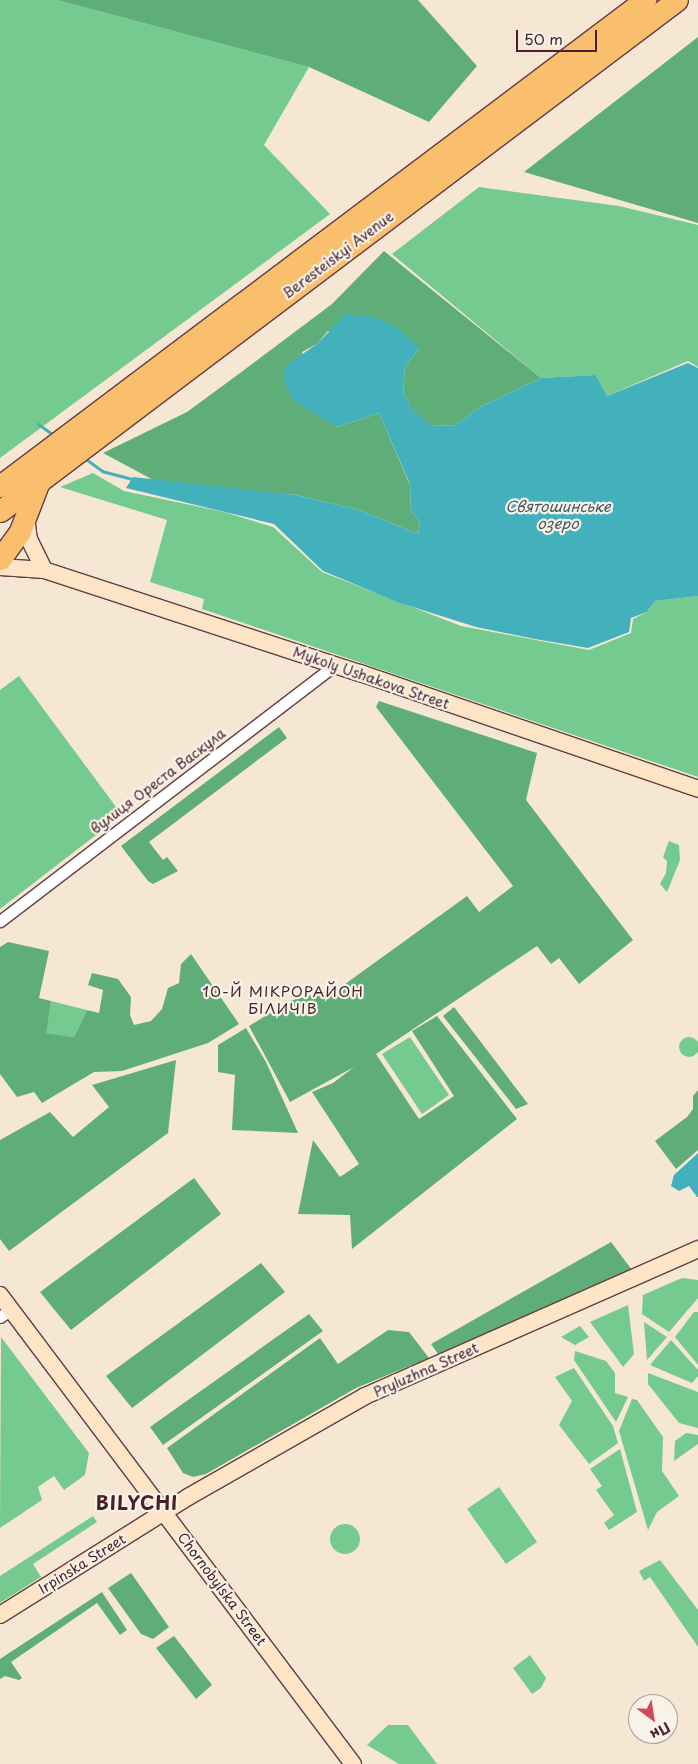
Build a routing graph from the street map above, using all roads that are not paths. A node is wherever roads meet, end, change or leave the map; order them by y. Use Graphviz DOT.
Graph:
graph roads {
  1 [pos="645,0"];
  2 [pos="677,0"];
  3 [pos="83,435"];
  4 [pos="52,458"];
  5 [pos="39,481"];
  6 [pos="0,486"];
  7 [pos="0,511"];
  8 [pos="25,512"];
  9 [pos="0,559"];
  10 [pos="0,567"];
  11 [pos="44,570"];
  12 [pos="335,665"];
  13 [pos="698,789"];
  14 [pos="0,920"];
  15 [pos="698,1249"];
  16 [pos="0,1295"];
  17 [pos="5,1313"];
  18 [pos="165,1513"];
  19 [pos="0,1615"];
  20 [pos="353,1764"];
  1 -- 3 [label="highway, Beresteiskyi Avenue"];
  2 -- 3 [label="highway, Beresteiskyi Avenue"];
  3 -- 4 [label="highway, Beresteiskyi Avenue"];
  4 -- 5 [label="highway, Beresteiskyi Avenue"];
  4 -- 6 [label="highway, Beresteiskyi Avenue"];
  5 -- 7 [label="highway, Beresteiskyi Avenue"];
  5 -- 8 [label="highway"];
  8 -- 9 [label="highway"];
  8 -- 11 [label="street"];
  10 -- 11 [label="street, Mykoly Ushakova Street"];
  11 -- 12 [label="street, Mykoly Ushakova Street"];
  12 -- 13 [label="street, Mykoly Ushakova Street"];
  12 -- 14 [label="street, вулиця Ореста Васкула"];
  15 -- 18 [label="street, Pryluzhna Street"];
  16 -- 17 [label="street, Chornobylska Street"];
  17 -- 18 [label="street, Chornobylska Street"];
  18 -- 19 [label="street, Irpinska Street"];
  18 -- 20 [label="street, Chornobylska Street"];
}
